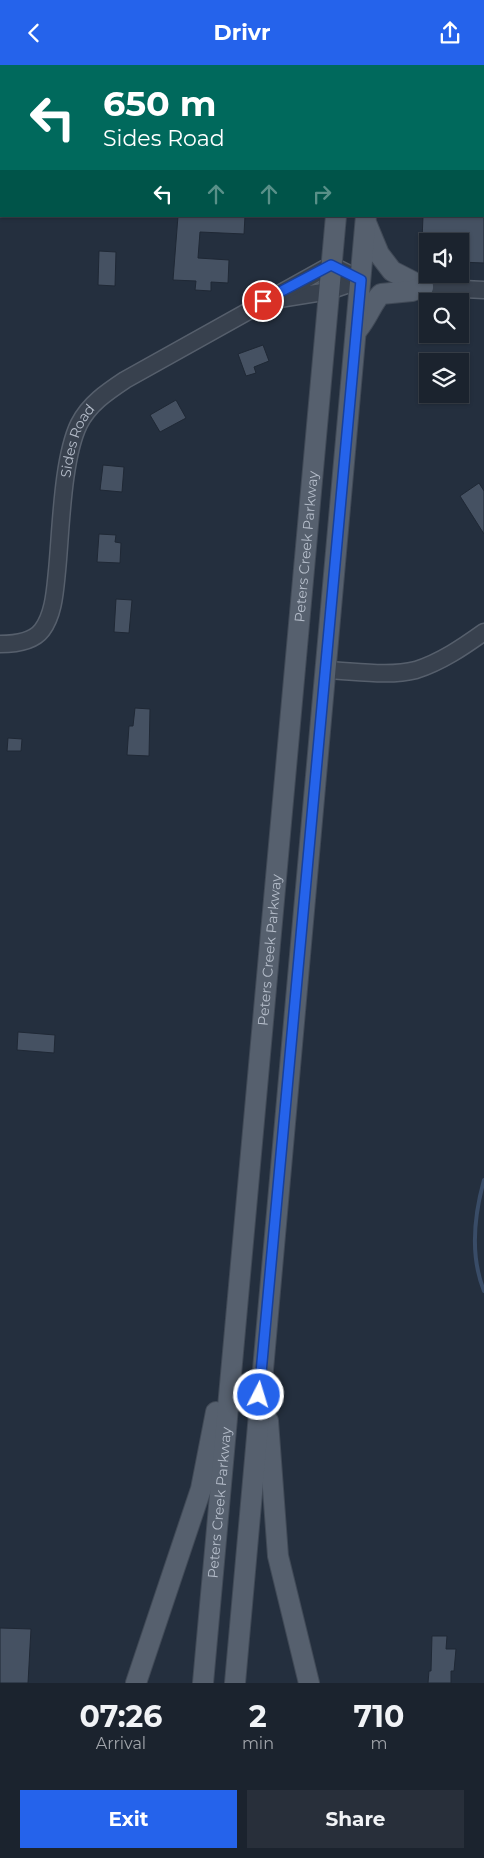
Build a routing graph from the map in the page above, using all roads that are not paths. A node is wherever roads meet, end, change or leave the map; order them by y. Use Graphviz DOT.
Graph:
graph roads {
  1 [pos="336,217"];
  2 [pos="366,218"];
  3 [pos="331,265"];
  4 [pos="361,280"];
  5 [pos="423,287"];
  6 [pos="484,290"];
  7 [pos="329,291"];
  8 [pos="263,301"];
  9 [pos="356,332"];
  10 [pos="484,632"];
  11 [pos="0,644"];
  12 [pos="326,670"];
  13 [pos="267,1299"];
  14 [pos="236,1317"];
  15 [pos="136,1683"];
  16 [pos="202,1683"];
  17 [pos="235,1683"];
  18 [pos="309,1683"];
  1 -- 3 [label="main road, Peters Creek Parkway"];
  2 -- 4 [label="main road"];
  2 -- 5 [label="main road"];
  3 -- 4 [label="street"];
  3 -- 7 [label="main road, Peters Creek Parkway"];
  3 -- 8 [label="street, Sides Road"];
  4 -- 7 [label="street, Sides Road"];
  4 -- 9 [label="main road"];
  5 -- 6 [label="street"];
  5 -- 9 [label="main road"];
  7 -- 8 [label="street, Sides Road"];
  7 -- 14 [label="main road, Peters Creek Parkway"];
  8 -- 11 [label="street, Sides Road"];
  9 -- 12 [label="main road"];
  10 -- 12 [label="street"];
  12 -- 13 [label="main road"];
  13 -- 17 [label="main road"];
  13 -- 18 [label="main road"];
  14 -- 15 [label="main road"];
  14 -- 16 [label="main road, Peters Creek Parkway"];
}
